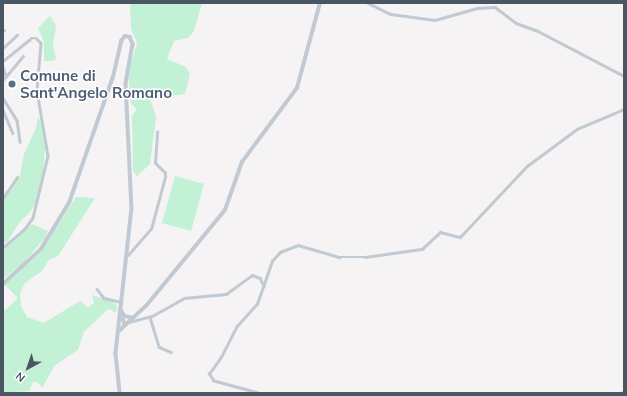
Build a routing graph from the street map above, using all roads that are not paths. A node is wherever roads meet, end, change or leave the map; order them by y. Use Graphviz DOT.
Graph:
graph roads {
  1 [pos="320,3"];
  2 [pos="368,3"];
  3 [pos="17,35"];
  4 [pos="3,48"];
  5 [pos="23,56"];
  6 [pos="3,61"];
  7 [pos="3,69"];
  8 [pos="6,76"];
  9 [pos="624,76"];
  10 [pos="3,80"];
  11 [pos="3,98"];
  12 [pos="624,109"];
  13 [pos="3,110"];
  14 [pos="157,132"];
  15 [pos="12,134"];
  16 [pos="20,142"];
  17 [pos="17,177"];
  18 [pos="3,198"];
  19 [pos="3,248"];
  20 [pos="128,255"];
  21 [pos="3,284"];
  22 [pos="264,286"];
  23 [pos="97,289"];
  24 [pos="122,302"];
  25 [pos="121,310"];
  26 [pos="119,317"];
  27 [pos="150,317"];
  28 [pos="133,318"];
  29 [pos="127,323"];
  30 [pos="119,331"];
  31 [pos="172,352"];
  32 [pos="624,391"];
  33 [pos="120,393"];
  34 [pos="258,393"];
  35 [pos="620,393"];
  1 -- 28 [label="street"];
  2 -- 9 [label="street"];
  3 -- 4 [label="street"];
  5 -- 8 [label="street"];
  6 -- 19 [label="street"];
  7 -- 8 [label="street"];
  8 -- 10 [label="street"];
  11 -- 16 [label="street"];
  12 -- 22 [label="street"];
  13 -- 15 [label="street"];
  14 -- 20 [label="street"];
  17 -- 18 [label="street"];
  20 -- 21 [label="street"];
  20 -- 24 [label="street"];
  22 -- 27 [label="street"];
  22 -- 34 [label="street"];
  23 -- 24 [label="street"];
  24 -- 25 [label="street"];
  25 -- 26 [label="street"];
  25 -- 28 [label="street"];
  25 -- 29 [label="street"];
  26 -- 29 [label="street"];
  26 -- 30 [label="street"];
  27 -- 29 [label="street"];
  27 -- 31 [label="street"];
  28 -- 29 [label="street"];
  29 -- 30 [label="street"];
  30 -- 33 [label="street"];
  32 -- 35 [label="street"];
}
